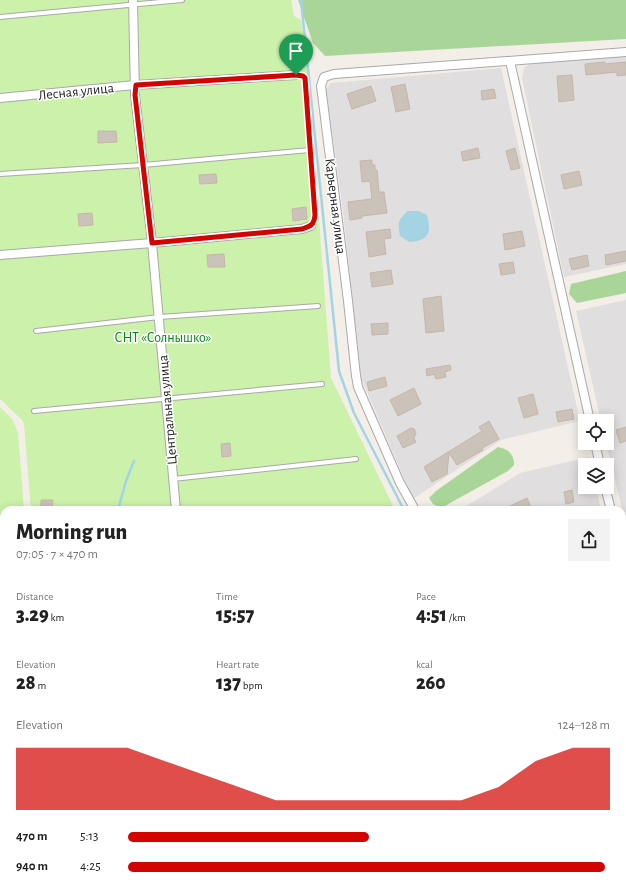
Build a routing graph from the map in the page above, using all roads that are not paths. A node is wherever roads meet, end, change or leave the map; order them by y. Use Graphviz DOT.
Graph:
graph roads {
  1 [pos="182,0"];
  2 [pos="133,2"];
  3 [pos="0,17"];
  4 [pos="626,52"];
  5 [pos="510,61"];
  6 [pos="296,75"];
  7 [pos="136,85"];
  8 [pos="0,98"];
  9 [pos="310,150"];
  10 [pos="143,165"];
  11 [pos="0,174"];
  12 [pos="311,226"];
  13 [pos="152,243"];
  14 [pos="0,255"];
  15 [pos="318,306"];
  16 [pos="159,317"];
  17 [pos="36,330"];
  18 [pos="322,384"];
  19 [pos="166,399"];
  20 [pos="34,411"];
  21 [pos="588,414"];
  22 [pos="356,459"];
  23 [pos="172,480"];
  24 [pos="607,494"];
  25 [pos="175,506"];
  26 [pos="413,506"];
  27 [pos="610,506"];
  1 -- 2 [label="lane"];
  2 -- 3 [label="lane"];
  2 -- 7 [label="street, Центральная улица"];
  4 -- 5 [label="street, Карьерная улица"];
  5 -- 21 [label="street"];
  5 -- 26 [label="street, Карьерная улица"];
  6 -- 7 [label="street, Лесная улица"];
  6 -- 9 [label="lane"];
  7 -- 8 [label="street, Лесная улица"];
  7 -- 10 [label="street, Центральная улица"];
  9 -- 10 [label="lane"];
  9 -- 12 [label="lane"];
  10 -- 11 [label="lane"];
  10 -- 13 [label="street, Центральная улица"];
  12 -- 13 [label="street"];
  13 -- 14 [label="street"];
  13 -- 16 [label="street, Центральная улица"];
  15 -- 16 [label="lane"];
  16 -- 17 [label="lane"];
  16 -- 19 [label="street, Центральная улица"];
  18 -- 19 [label="lane"];
  19 -- 20 [label="lane"];
  19 -- 23 [label="street, Центральная улица"];
  22 -- 23 [label="lane"];
  23 -- 25 [label="street, Центральная улица"];
  24 -- 27 [label="street"];
}
